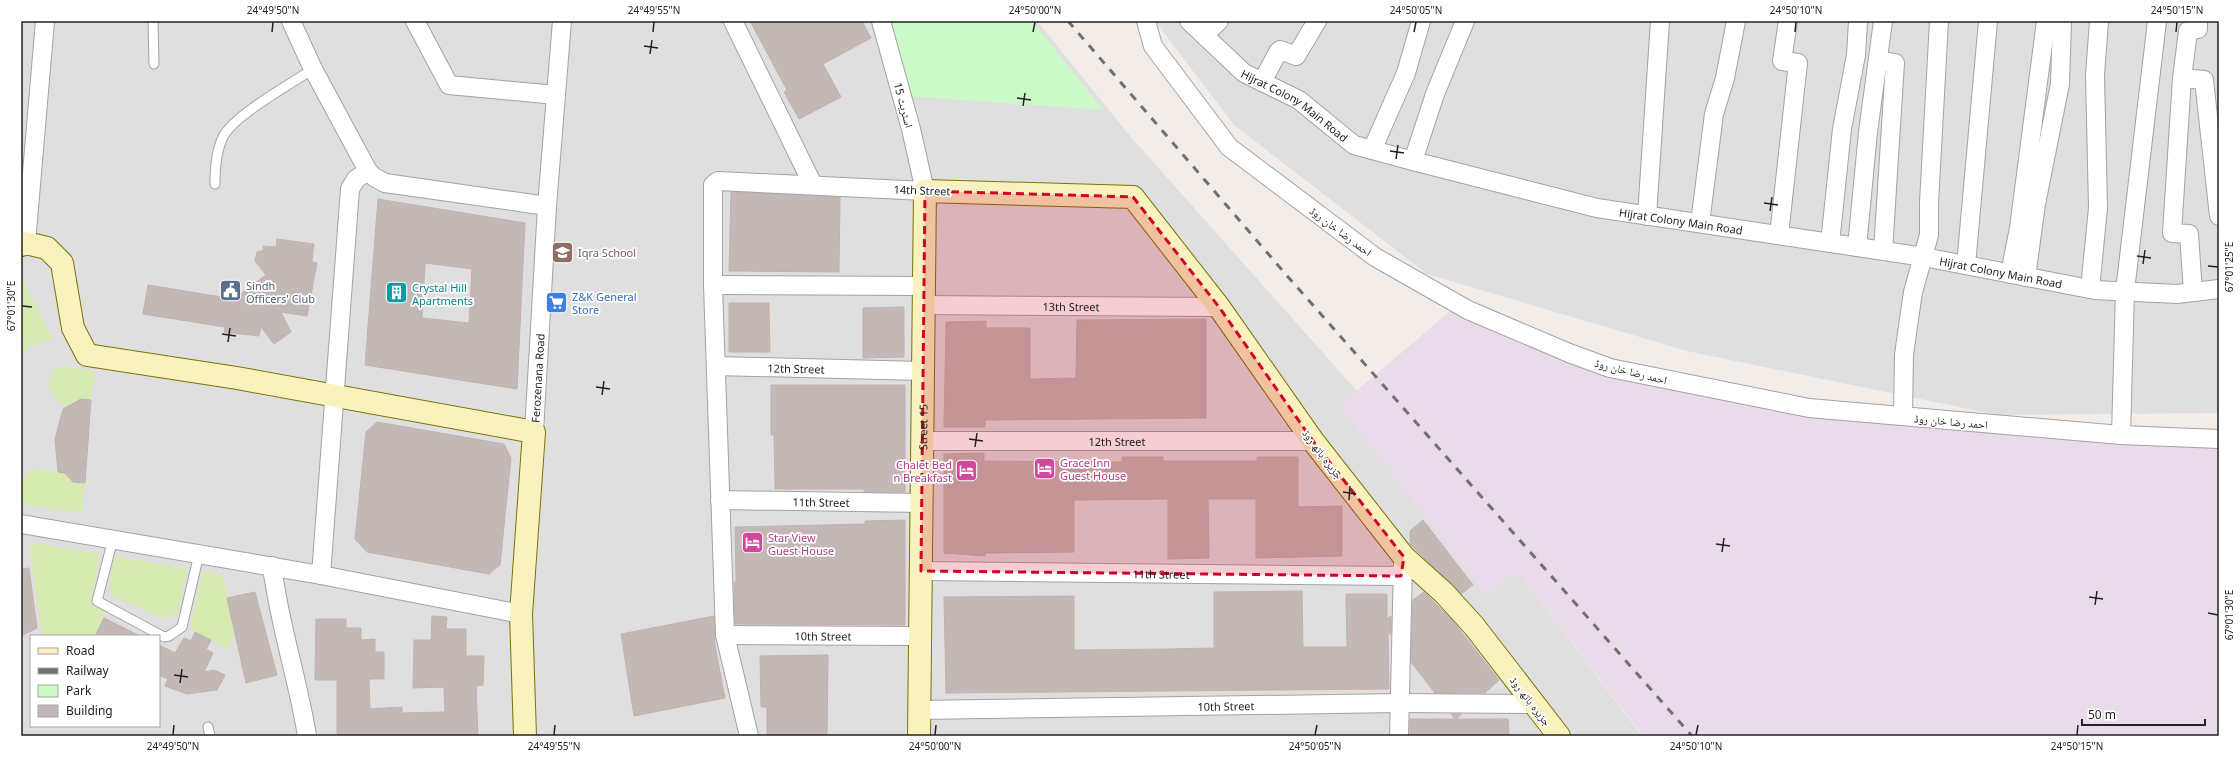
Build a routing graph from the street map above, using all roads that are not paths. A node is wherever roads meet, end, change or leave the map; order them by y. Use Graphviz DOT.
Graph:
graph roads {
  1 [pos="45,21"];
  2 [pos="153,21"];
  3 [pos="291,21"];
  4 [pos="415,21"];
  5 [pos="562,21"];
  6 [pos="733,21"];
  7 [pos="881,21"];
  8 [pos="1146,21"];
  9 [pos="1189,21"];
  10 [pos="1219,21"];
  11 [pos="1317,21"];
  12 [pos="1421,21"];
  13 [pos="1465,21"];
  14 [pos="1660,21"];
  15 [pos="1736,21"];
  16 [pos="1788,21"];
  17 [pos="1858,21"];
  18 [pos="1883,21"];
  19 [pos="1939,21"];
  20 [pos="1988,21"];
  21 [pos="2046,21"];
  22 [pos="2062,21"];
  23 [pos="2099,21"];
  24 [pos="2156,21"];
  25 [pos="2198,21"];
  26 [pos="1204,35"];
  27 [pos="1878,61"];
  28 [pos="154,64"];
  29 [pos="313,69"];
  30 [pos="2182,78"];
  31 [pos="1262,82"];
  32 [pos="556,95"];
  33 [pos="1372,150"];
  34 [pos="1413,161"];
  35 [pos="368,171"];
  36 [pos="215,184"];
  37 [pos="813,185"];
  38 [pos="925,190"];
  39 [pos="1133,196"];
  40 [pos="547,206"];
  41 [pos="1647,216"];
  42 [pos="2219,216"];
  43 [pos="1700,223"];
  44 [pos="1779,235"];
  45 [pos="1830,243"];
  46 [pos="24,244"];
  47 [pos="1857,247"];
  48 [pos="1883,251"];
  49 [pos="1924,257"];
  50 [pos="1966,265"];
  51 [pos="2018,275"];
  52 [pos="713,285"];
  53 [pos="2090,289"];
  54 [pos="2219,289"];
  55 [pos="2124,291"];
  56 [pos="2193,292"];
  57 [pos="924,295"];
  58 [pos="1219,307"];
  59 [pos="716,366"];
  60 [pos="923,371"];
  61 [pos="335,396"];
  62 [pos="1903,416"];
  63 [pos="534,432"];
  64 [pos="2121,436"];
  65 [pos="2219,439"];
  66 [pos="922,441"];
  67 [pos="1313,441"];
  68 [pos="720,500"];
  69 [pos="922,503"];
  70 [pos="21,524"];
  71 [pos="112,539"];
  72 [pos="199,554"];
  73 [pos="272,566"];
  74 [pos="1402,567"];
  75 [pos="921,571"];
  76 [pos="321,574"];
  77 [pos="521,614"];
  78 [pos="725,635"];
  79 [pos="920,636"];
  80 [pos="1399,702"];
  81 [pos="1533,704"];
  82 [pos="920,710"];
  83 [pos="308,736"];
  84 [pos="524,736"];
  85 [pos="749,736"];
  86 [pos="919,736"];
  87 [pos="1399,736"];
  88 [pos="1559,736"];
  1 -- 46 [label="street"];
  2 -- 28 [label="lane"];
  3 -- 29 [label="street"];
  4 -- 32 [label="street"];
  5 -- 32 [label="street, Ferozenana Road"];
  6 -- 37 [label="street"];
  7 -- 38 [label="street, اسٹریٹ 15"];
  8 -- 62 [label="street, احمد رضا خان روڈ"];
  9 -- 26 [label="street, Hijrat Colony Main Road"];
  10 -- 26 [label="street"];
  11 -- 31 [label="street"];
  12 -- 33 [label="street"];
  13 -- 34 [label="street"];
  14 -- 41 [label="street"];
  15 -- 43 [label="street"];
  16 -- 44 [label="street"];
  17 -- 45 [label="street"];
  18 -- 27 [label="street"];
  19 -- 49 [label="street"];
  20 -- 50 [label="street"];
  21 -- 51 [label="street"];
  22 -- 51 [label="street"];
  23 -- 53 [label="street"];
  24 -- 55 [label="street"];
  25 -- 30 [label="street"];
  26 -- 31 [label="street, Hijrat Colony Main Road"];
  27 -- 47 [label="street"];
  27 -- 48 [label="street"];
  29 -- 35 [label="street"];
  29 -- 36 [label="lane"];
  30 -- 42 [label="street"];
  30 -- 56 [label="street"];
  31 -- 33 [label="street, Hijrat Colony Main Road"];
  32 -- 40 [label="street, Ferozenana Road"];
  33 -- 34 [label="street, Hijrat Colony Main Road"];
  34 -- 41 [label="street, Hijrat Colony Main Road"];
  35 -- 40 [label="street"];
  35 -- 61 [label="street"];
  37 -- 38 [label="street, 14th Street"];
  37 -- 52 [label="street, 14th Street"];
  38 -- 39 [label="street, 14th Street"];
  38 -- 57 [label="street, Street 15"];
  39 -- 58 [label="street, جزیرہ باتھ روڈ"];
  40 -- 63 [label="street, Ferozenana Road"];
  41 -- 43 [label="street, Hijrat Colony Main Road"];
  43 -- 44 [label="street, Hijrat Colony Main Road"];
  44 -- 45 [label="street, Hijrat Colony Main Road"];
  45 -- 47 [label="street, Hijrat Colony Main Road"];
  46 -- 61 [label="street"];
  47 -- 48 [label="street, Hijrat Colony Main Road"];
  48 -- 49 [label="street, Hijrat Colony Main Road"];
  49 -- 50 [label="street, Hijrat Colony Main Road"];
  49 -- 62 [label="street"];
  50 -- 51 [label="street, Hijrat Colony Main Road"];
  51 -- 53 [label="street, Hijrat Colony Main Road"];
  52 -- 57 [label="street, 13th Street"];
  52 -- 59 [label="street"];
  53 -- 55 [label="street, Hijrat Colony Main Road"];
  54 -- 56 [label="street, Hijrat Colony Main Road"];
  55 -- 56 [label="street, Hijrat Colony Main Road"];
  55 -- 64 [label="street"];
  57 -- 58 [label="street, 13th Street"];
  57 -- 60 [label="street, Street 15"];
  58 -- 67 [label="street, جزیرہ باتھ روڈ"];
  59 -- 60 [label="street, 12th Street"];
  59 -- 68 [label="street"];
  60 -- 66 [label="street, Street 15"];
  61 -- 63 [label="street"];
  61 -- 76 [label="street"];
  62 -- 64 [label="street, احمد رضا خان روڈ"];
  63 -- 77 [label="street, Ferozenana Road"];
  64 -- 65 [label="street, احمد رضا خان روڈ"];
  66 -- 67 [label="street, 12th Street"];
  66 -- 69 [label="street, Street 15"];
  67 -- 74 [label="street, جزیرہ باتھ روڈ"];
  68 -- 69 [label="street, 11th Street"];
  68 -- 78 [label="street"];
  69 -- 75 [label="street, Street 15"];
  70 -- 71 [label="street"];
  71 -- 72 [label="street"];
  71 -- 72 [label="lane"];
  72 -- 73 [label="street"];
  73 -- 76 [label="street"];
  73 -- 83 [label="street"];
  74 -- 75 [label="street, 11th Street"];
  74 -- 80 [label="street"];
  74 -- 81 [label="street, جزیرہ باتھ روڈ"];
  75 -- 79 [label="street, Street 15"];
  76 -- 77 [label="street"];
  77 -- 84 [label="street, Ferozenana Road"];
  78 -- 79 [label="street, 10th Street"];
  78 -- 85 [label="street"];
  79 -- 82 [label="street, Street 15"];
  80 -- 81 [label="street, 10th Street"];
  80 -- 82 [label="street, 10th Street"];
  80 -- 87 [label="street"];
  81 -- 88 [label="street, جزیرہ باتھ روڈ"];
  82 -- 86 [label="street, Street 15"];
}
